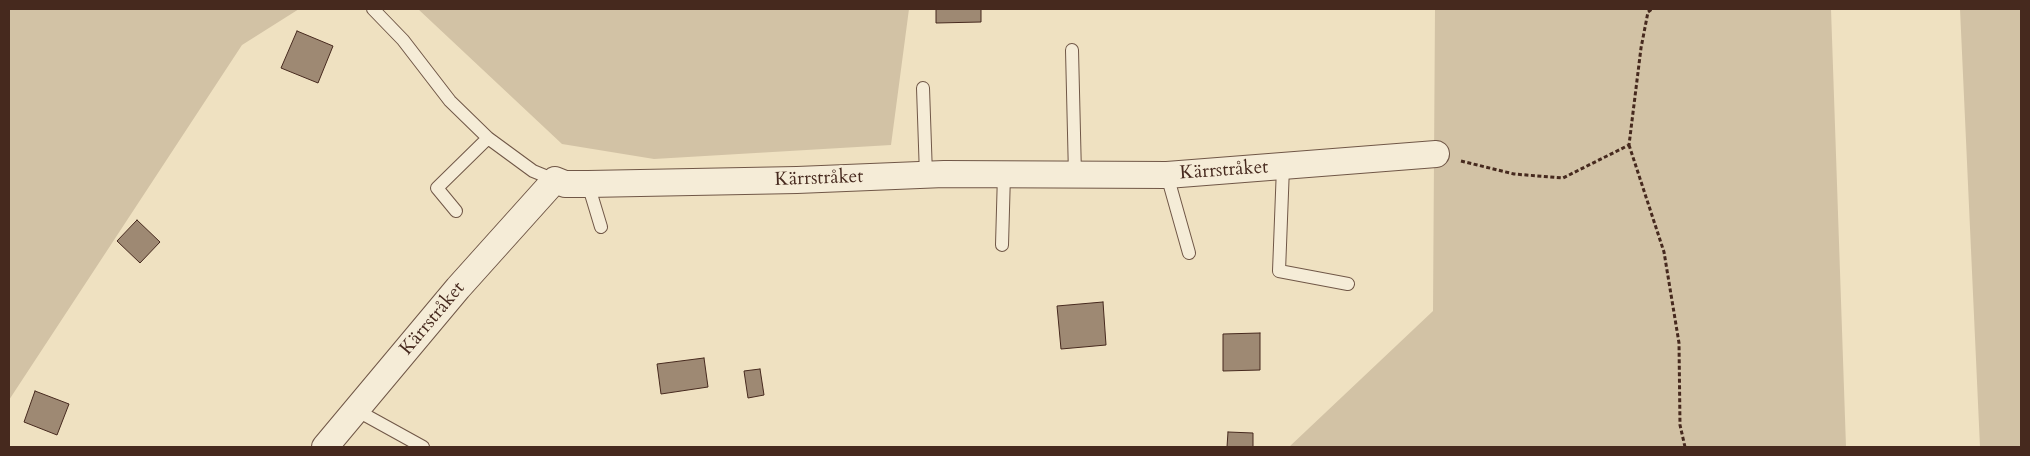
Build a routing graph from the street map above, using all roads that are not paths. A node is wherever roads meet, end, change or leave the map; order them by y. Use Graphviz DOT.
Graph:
graph roads {
  1 [pos="373,9"];
  2 [pos="1072,50"];
  3 [pos="923,88"];
  4 [pos="488,138"];
  5 [pos="1436,154"];
  6 [pos="1283,167"];
  7 [pos="1004,174"];
  8 [pos="926,175"];
  9 [pos="1075,175"];
  10 [pos="1167,176"];
  11 [pos="555,180"];
  12 [pos="588,184"];
  13 [pos="456,211"];
  14 [pos="601,227"];
  15 [pos="1002,245"];
  16 [pos="1189,253"];
  17 [pos="1348,284"];
  18 [pos="356,410"];
  19 [pos="325,447"];
  20 [pos="423,447"];
  1 -- 4 [label="lane"];
  2 -- 9 [label="lane"];
  3 -- 8 [label="lane"];
  4 -- 11 [label="lane"];
  4 -- 13 [label="lane"];
  5 -- 6 [label="street, Kärrstråket"];
  6 -- 10 [label="street, Kärrstråket"];
  6 -- 17 [label="lane"];
  7 -- 8 [label="street, Kärrstråket"];
  7 -- 9 [label="street, Kärrstråket"];
  7 -- 15 [label="lane"];
  8 -- 12 [label="street, Kärrstråket"];
  9 -- 10 [label="street, Kärrstråket"];
  10 -- 16 [label="lane"];
  11 -- 12 [label="street, Kärrstråket"];
  11 -- 18 [label="street, Kärrstråket"];
  12 -- 14 [label="lane"];
  18 -- 19 [label="street, Kärrstråket"];
  18 -- 20 [label="lane"];
}
